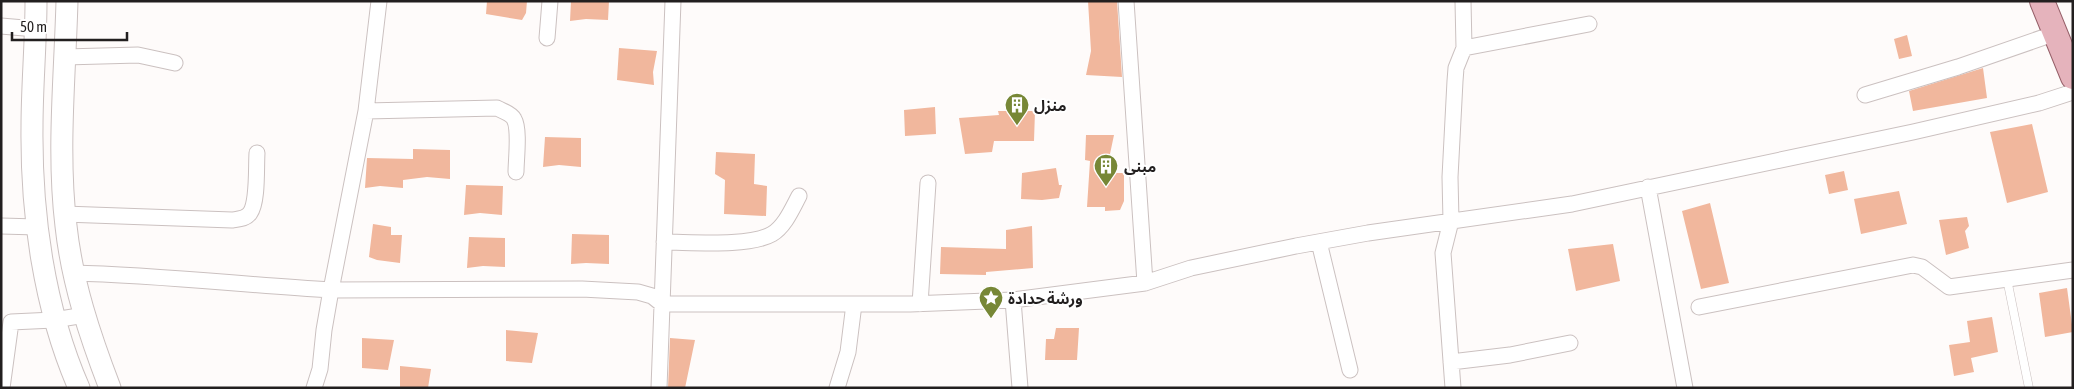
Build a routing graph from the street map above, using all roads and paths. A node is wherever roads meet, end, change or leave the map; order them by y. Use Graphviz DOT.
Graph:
graph roads {
  1 [pos="36,1"];
  2 [pos="66,1"];
  3 [pos="379,1"];
  4 [pos="550,1"];
  5 [pos="673,1"];
  6 [pos="1126,1"];
  7 [pos="1464,1"];
  8 [pos="2042,1"];
  9 [pos="1589,24"];
  10 [pos="1,26"];
  11 [pos="36,29"];
  12 [pos="2056,33"];
  13 [pos="547,38"];
  14 [pos="1464,48"];
  15 [pos="65,57"];
  16 [pos="175,62"];
  17 [pos="2073,76"];
  18 [pos="2073,92"];
  19 [pos="1865,94"];
  20 [pos="366,112"];
  21 [pos="257,153"];
  22 [pos="516,172"];
  23 [pos="928,183"];
  24 [pos="1648,186"];
  25 [pos="799,196"];
  26 [pos="64,214"];
  27 [pos="1451,221"];
  28 [pos="1,226"];
  29 [pos="37,227"];
  30 [pos="664,242"];
  31 [pos="1319,242"];
  32 [pos="2073,270"];
  33 [pos="73,273"];
  34 [pos="2007,279"];
  35 [pos="1145,283"];
  36 [pos="331,290"];
  37 [pos="1013,300"];
  38 [pos="662,304"];
  39 [pos="854,304"];
  40 [pos="920,304"];
  41 [pos="1699,308"];
  42 [pos="85,315"];
  43 [pos="54,320"];
  44 [pos="6,321"];
  45 [pos="1570,343"];
  46 [pos="1451,362"];
  47 [pos="1350,370"];
  48 [pos="2,388"];
  49 [pos="79,388"];
  50 [pos="110,388"];
  51 [pos="314,388"];
  52 [pos="659,388"];
  53 [pos="837,388"];
  54 [pos="1020,388"];
  55 [pos="1453,388"];
  56 [pos="1685,388"];
  57 [pos="2029,388"];
  1 -- 11 [label="main road"];
  2 -- 15 [label="main road"];
  3 -- 20 [label="street"];
  4 -- 13 [label="street"];
  5 -- 30 [label="street"];
  6 -- 35 [label="street"];
  7 -- 14 [label="street"];
  8 -- 12 [label="main road"];
  9 -- 14 [label="street"];
  10 -- 11 [label="street"];
  11 -- 29 [label="main road"];
  12 -- 17 [label="main road"];
  12 -- 19 [label="street"];
  14 -- 27 [label="street"];
  15 -- 16 [label="street"];
  15 -- 26 [label="main road"];
  18 -- 24 [label="street"];
  20 -- 22 [label="street"];
  20 -- 36 [label="street"];
  21 -- 26 [label="street"];
  23 -- 40 [label="street"];
  24 -- 27 [label="street"];
  24 -- 56 [label="street"];
  25 -- 30 [label="street"];
  26 -- 33 [label="main road"];
  27 -- 31 [label="street"];
  27 -- 46 [label="street"];
  28 -- 29 [label="street"];
  29 -- 43 [label="main road"];
  30 -- 38 [label="street"];
  31 -- 35 [label="street"];
  31 -- 47 [label="street"];
  32 -- 34 [label="street"];
  33 -- 36 [label="street"];
  33 -- 42 [label="main road"];
  34 -- 41 [label="street"];
  34 -- 57 [label="lane"];
  35 -- 37 [label="street"];
  36 -- 38 [label="street"];
  36 -- 51 [label="street"];
  37 -- 40 [label="street"];
  37 -- 54 [label="street"];
  38 -- 39 [label="street"];
  38 -- 52 [label="street"];
  39 -- 40 [label="street"];
  39 -- 53 [label="street"];
  42 -- 43 [label="street"];
  42 -- 50 [label="main road"];
  43 -- 44 [label="street"];
  43 -- 49 [label="main road"];
  44 -- 48 [label="street"];
  45 -- 46 [label="street"];
  46 -- 55 [label="street"];
}
